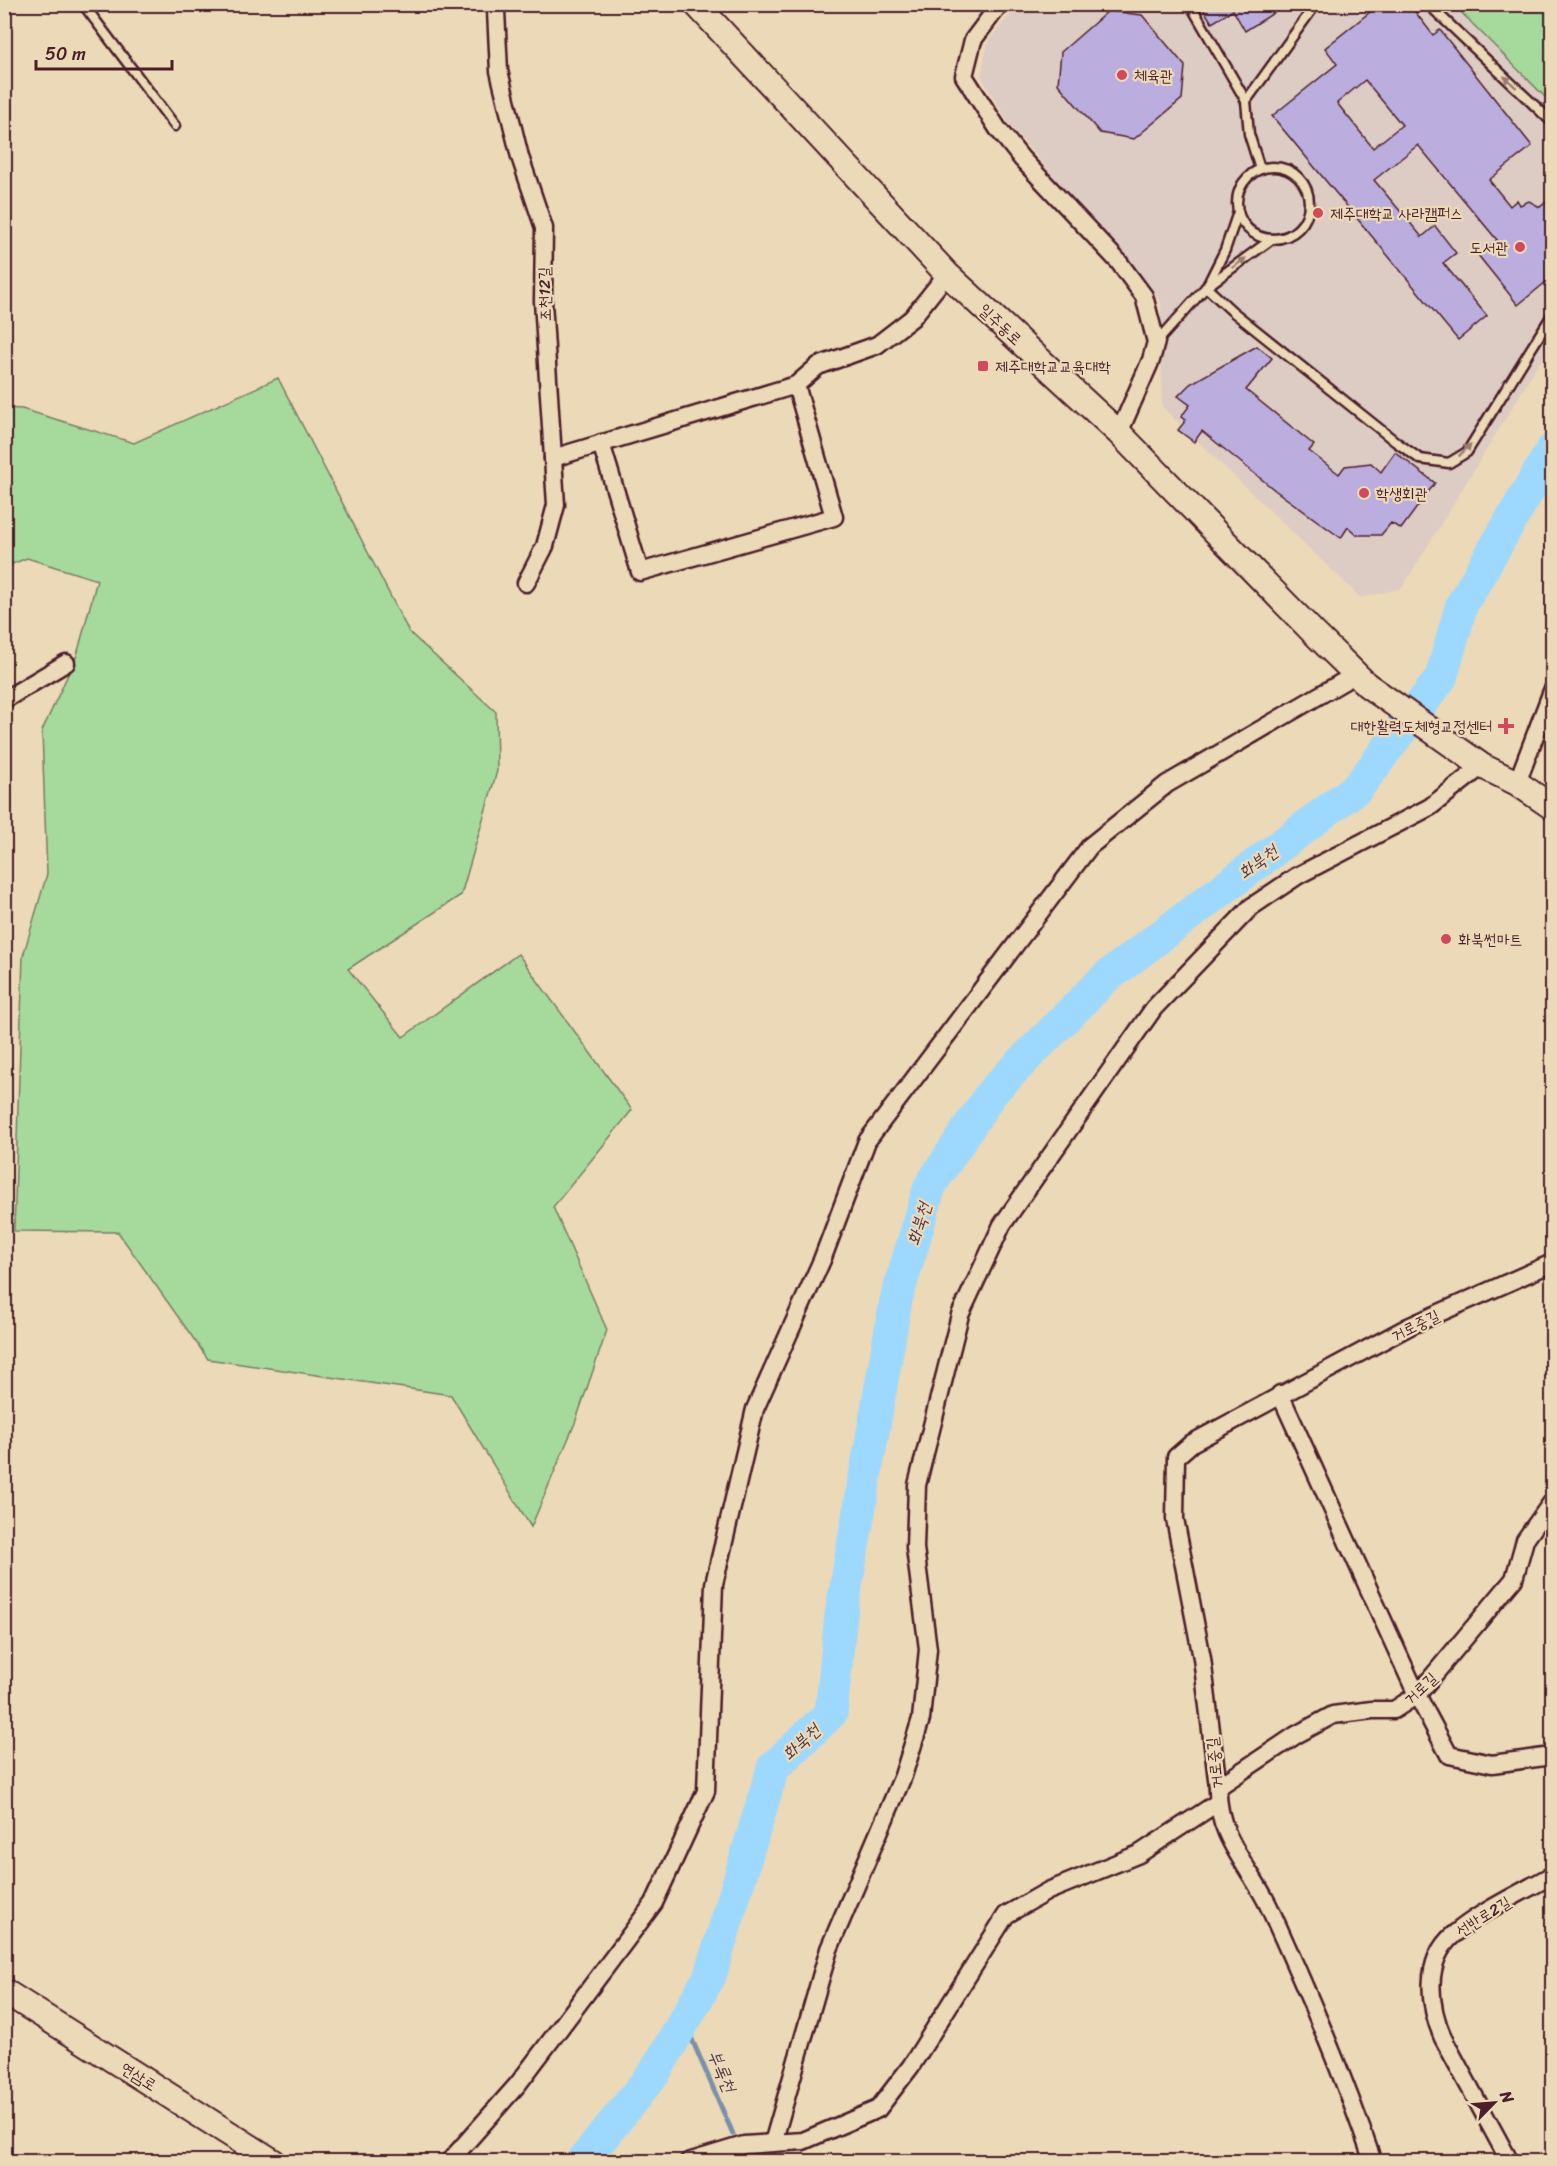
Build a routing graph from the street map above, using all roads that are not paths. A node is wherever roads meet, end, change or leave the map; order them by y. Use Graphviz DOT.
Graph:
graph roads {
  1 [pos="83,4"];
  2 [pos="498,4"];
  3 [pos="696,4"];
  4 [pos="1000,4"];
  5 [pos="1190,4"];
  6 [pos="1316,4"];
  7 [pos="1428,4"];
  8 [pos="1246,101"];
  9 [pos="1552,122"];
  10 [pos="175,126"];
  11 [pos="1260,169"];
  12 [pos="1238,212"];
  13 [pos="1272,239"];
  14 [pos="947,274"];
  15 [pos="1206,287"];
  16 [pos="1552,315"];
  17 [pos="1156,342"];
  18 [pos="796,386"];
  19 [pos="1119,433"];
  20 [pos="601,443"];
  21 [pos="553,458"];
  22 [pos="526,583"];
  23 [pos="66,663"];
  24 [pos="1361,679"];
  25 [pos="1552,691"];
  26 [pos="4,700"];
  27 [pos="1482,766"];
  28 [pos="1517,783"];
  29 [pos="1552,807"];
  30 [pos="1552,1263"];
  31 [pos="1280,1394"];
  32 [pos="1552,1502"];
  33 [pos="1417,1695"];
  34 [pos="1552,1756"];
  35 [pos="1217,1795"];
  36 [pos="1552,1875"];
  37 [pos="4,1991"];
  38 [pos="773,2143"];
  39 [pos="274,2162"];
  40 [pos="449,2162"];
  41 [pos="688,2162"];
  42 [pos="1373,2162"];
  43 [pos="1510,2162"];
  1 -- 10 [label="lane"];
  2 -- 21 [label="street, 조천12길"];
  3 -- 14 [label="main road, 일주동로"];
  4 -- 17 [label="street"];
  5 -- 8 [label="lane"];
  6 -- 8 [label="lane"];
  9 -- 7 [label="lane, one-way"];
  8 -- 11 [label="lane"];
  11 -- 12 [label="lane"];
  11 -- 13 [label="lane"];
  12 -- 13 [label="lane"];
  12 -- 15 [label="lane"];
  15 -- 13 [label="lane, one-way"];
  14 -- 18 [label="street"];
  14 -- 19 [label="main road, 일주동로"];
  15 -- 16 [label="lane, one-way"];
  15 -- 17 [label="lane"];
  17 -- 19 [label="street"];
  18 -- 20 [label="street"];
  18 -- 20 [label="street"];
  19 -- 24 [label="main road, 일주동로"];
  20 -- 21 [label="street"];
  21 -- 22 [label="street, 조천12길"];
  23 -- 26 [label="street"];
  24 -- 27 [label="main road, 일주동로"];
  24 -- 40 [label="street"];
  25 -- 28 [label="street"];
  27 -- 28 [label="main road"];
  27 -- 38 [label="street"];
  28 -- 29 [label="main road"];
  30 -- 31 [label="street, 거로중길"];
  31 -- 33 [label="street"];
  31 -- 35 [label="street, 거로중길"];
  32 -- 33 [label="street, 거로길"];
  33 -- 34 [label="street"];
  33 -- 35 [label="street, 거로길"];
  35 -- 38 [label="street, 거로길"];
  35 -- 42 [label="street, 거로중길"];
  36 -- 43 [label="street, 선반로2길"];
  37 -- 39 [label="main road, 연삼로"];
  38 -- 41 [label="street, 거로길"];
}
